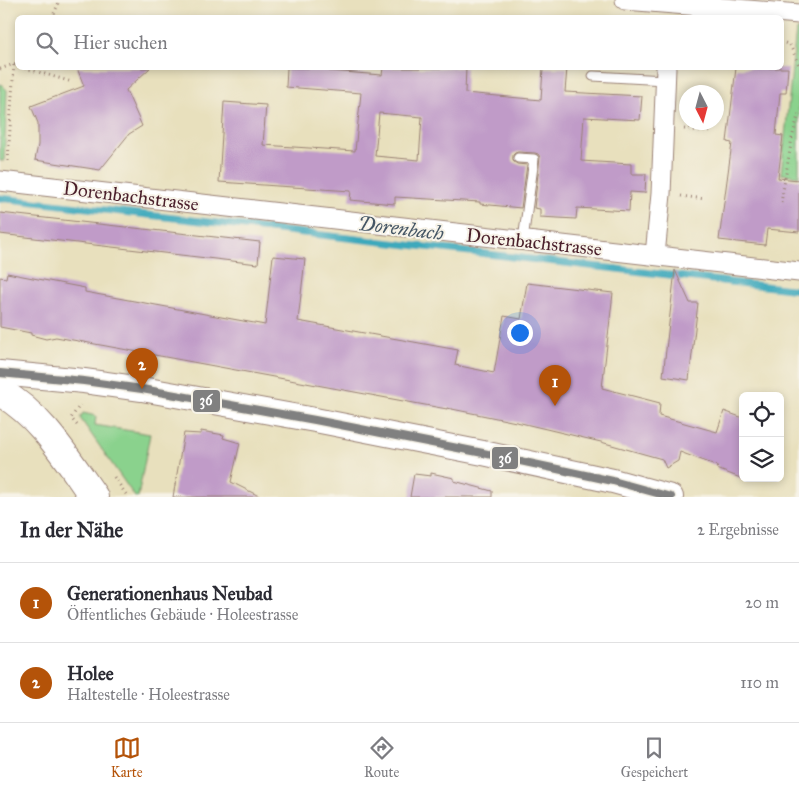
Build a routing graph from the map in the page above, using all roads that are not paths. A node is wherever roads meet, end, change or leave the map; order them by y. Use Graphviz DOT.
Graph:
graph roads {
  1 [pos="625,0"];
  2 [pos="668,11"];
  3 [pos="799,14"];
  4 [pos="666,74"];
  5 [pos="593,76"];
  6 [pos="518,158"];
  7 [pos="3,181"];
  8 [pos="522,240"];
  9 [pos="655,255"];
  10 [pos="799,272"];
  11 [pos="0,373"];
  12 [pos="0,392"];
  13 [pos="94,497"];
  14 [pos="671,497"];
  1 -- 2 [label="street"];
  2 -- 3 [label="street"];
  4 -- 5 [label="lane"];
  4 -- 9 [label="street"];
  6 -- 8 [label="lane"];
  7 -- 8 [label="street, Dorenbachstrasse"];
  8 -- 9 [label="street, Dorenbachstrasse"];
  9 -- 10 [label="street, Dorenbachstrasse"];
  11 -- 14 [label="street"];
  12 -- 13 [label="main road"];
}
